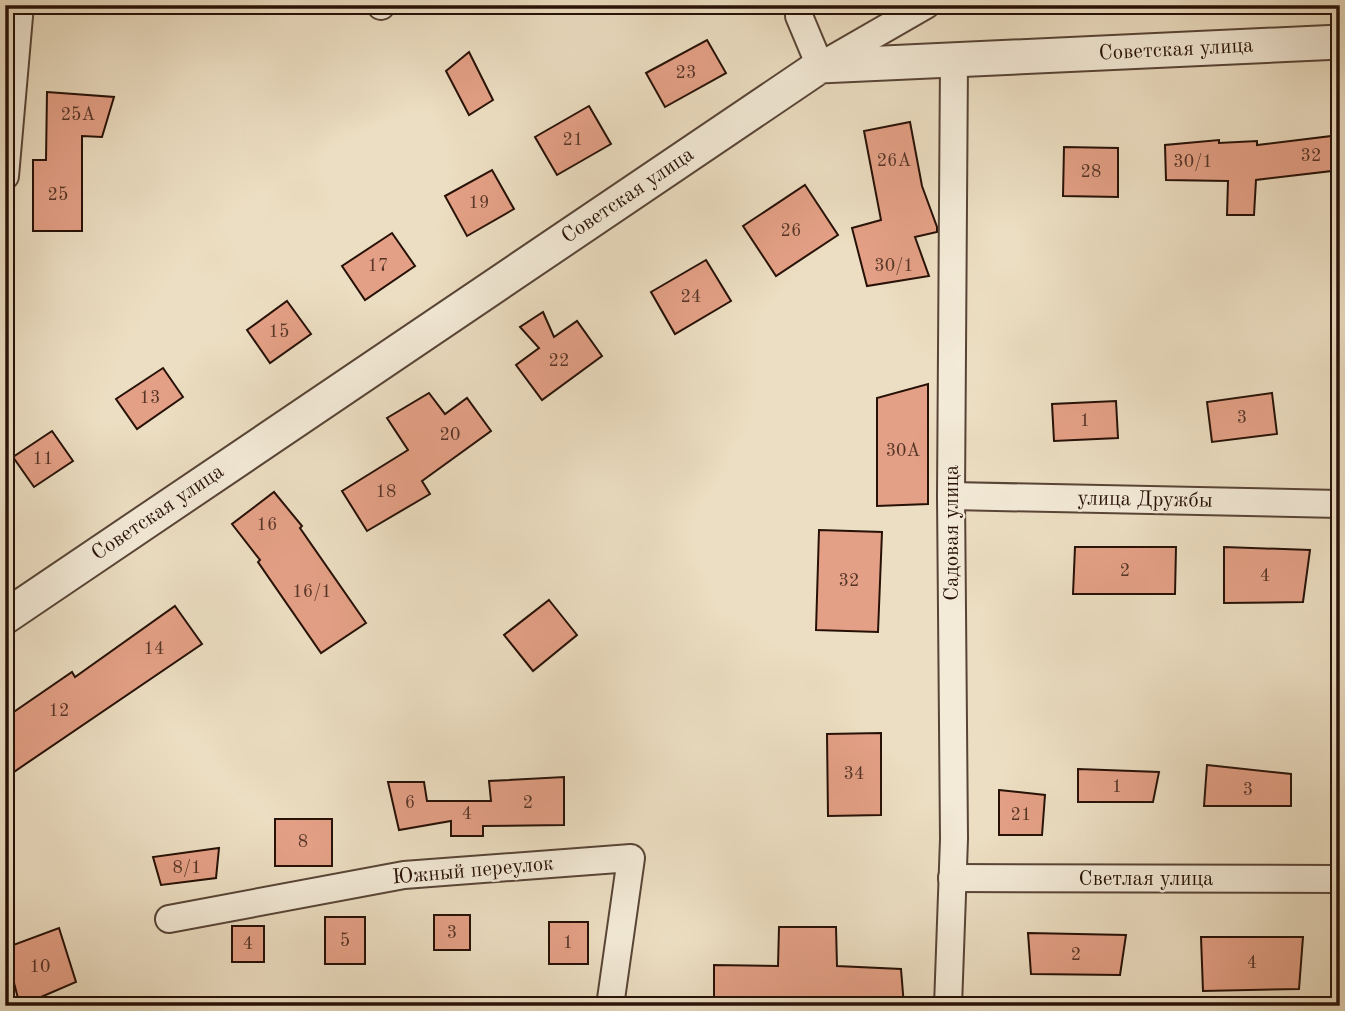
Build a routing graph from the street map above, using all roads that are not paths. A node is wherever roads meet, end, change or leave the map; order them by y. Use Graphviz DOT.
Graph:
graph roads {
  1 [pos="20,5"];
  2 [pos="799,5"];
  3 [pos="926,5"];
  4 [pos="1340,42"];
  5 [pos="954,60"];
  6 [pos="820,66"];
  7 [pos="5,176"];
  8 [pos="951,496"];
  9 [pos="1340,505"];
  10 [pos="5,617"];
  11 [pos="952,878"];
  12 [pos="1340,879"];
  13 [pos="169,919"];
  14 [pos="610,1006"];
  15 [pos="948,1006"];
  1 -- 7 [label="street"];
  2 -- 6 [label="street"];
  3 -- 6 [label="street"];
  4 -- 5 [label="street, Советская улица"];
  5 -- 6 [label="street, Советская улица"];
  5 -- 8 [label="street, Садовая улица"];
  6 -- 10 [label="street, Советская улица"];
  8 -- 9 [label="street, улица Дружбы"];
  8 -- 11 [label="street, Садовая улица"];
  11 -- 12 [label="street, Светлая улица"];
  11 -- 15 [label="street, Садовая улица"];
  13 -- 14 [label="street, Южный переулок"];
}
